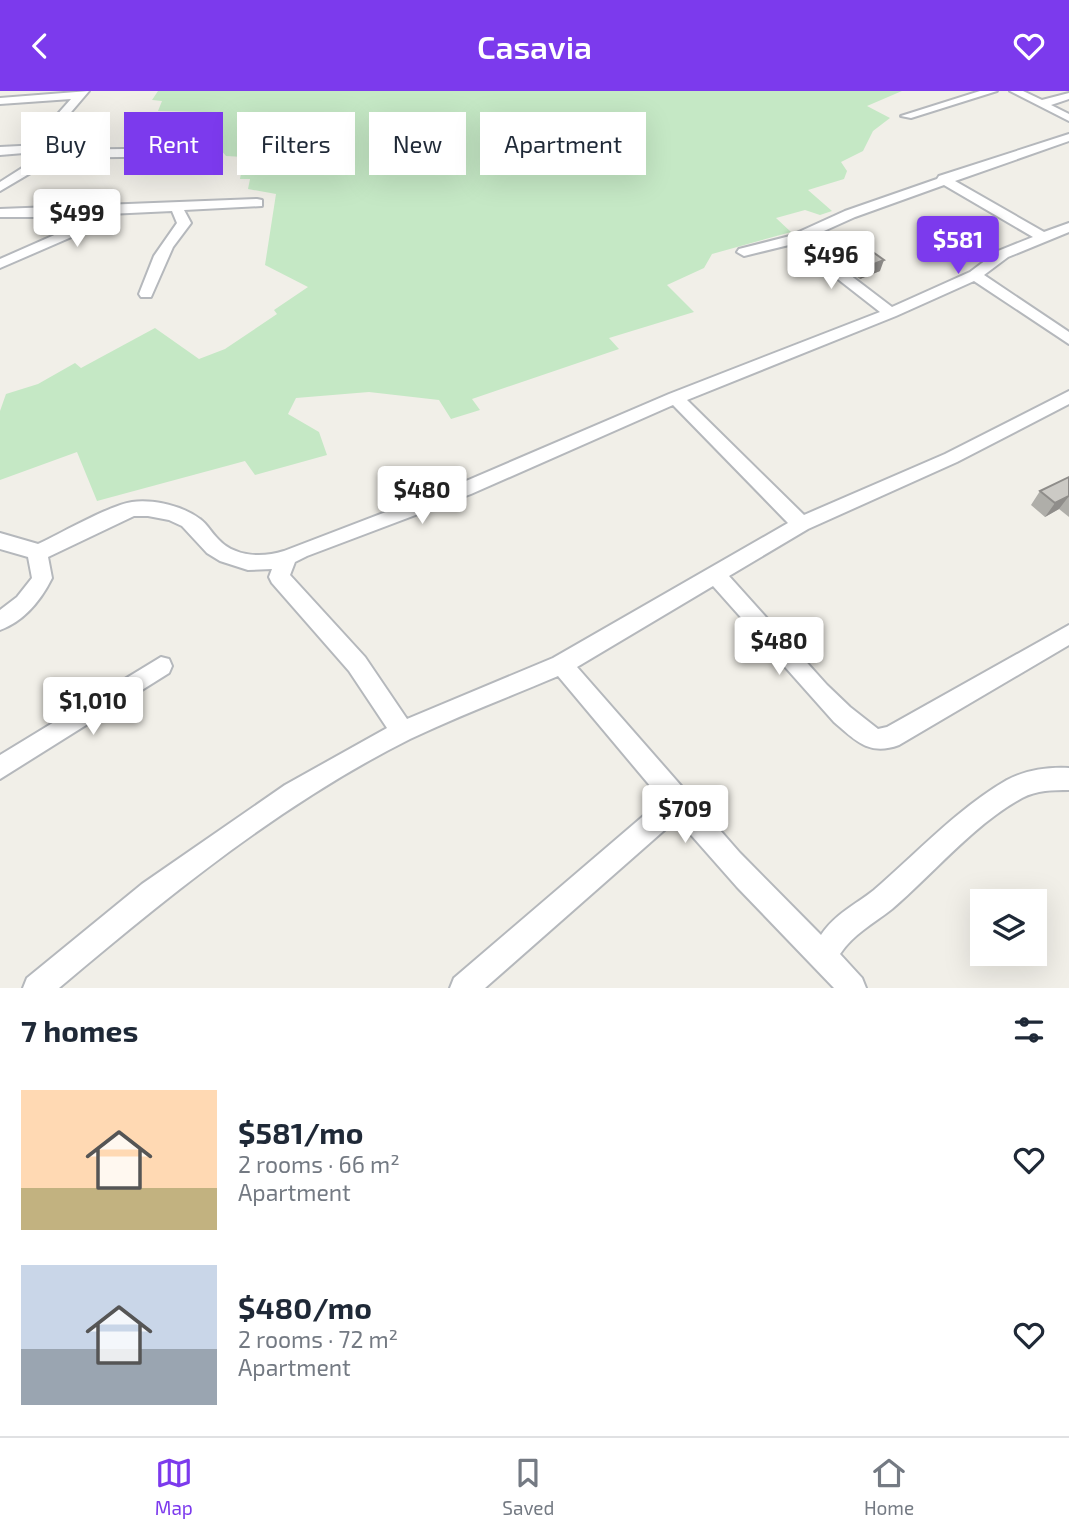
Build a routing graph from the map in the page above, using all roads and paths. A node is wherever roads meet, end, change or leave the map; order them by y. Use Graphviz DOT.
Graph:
graph roads {
  1 [pos="992,91"];
  2 [pos="1015,91"];
  3 [pos="82,93"];
  4 [pos="1069,96"];
  5 [pos="0,101"];
  6 [pos="1041,104"];
  7 [pos="66,112"];
  8 [pos="907,116"];
  9 [pos="1069,118"];
  10 [pos="1069,137"];
  11 [pos="0,151"];
  12 [pos="21,151"];
  13 [pos="21,175"];
  14 [pos="943,179"];
  15 [pos="0,187"];
  16 [pos="257,203"];
  17 [pos="174,205"];
  18 [pos="0,213"];
  19 [pos="52,213"];
  20 [pos="1069,227"];
  21 [pos="1042,237"];
  22 [pos="795,239"];
  23 [pos="744,252"];
  24 [pos="0,264"];
  25 [pos="975,275"];
  26 [pos="146,294"];
  27 [pos="891,313"];
  28 [pos="1069,339"];
  29 [pos="1069,397"];
  30 [pos="675,398"];
  31 [pos="801,524"];
  32 [pos="0,541"];
  33 [pos="37,553"];
  34 [pos="276,567"];
  35 [pos="716,575"];
  36 [pos="0,621"];
  37 [pos="1069,633"];
  38 [pos="561,664"];
  39 [pos="161,666"];
  40 [pos="402,732"];
  41 [pos="0,768"];
  42 [pos="1069,779"];
  43 [pos="677,803"];
  44 [pos="824,954"];
  45 [pos="37,988"];
  46 [pos="464,988"];
  47 [pos="852,988"];
  1 -- 8 [label="street"];
  2 -- 6 [label="street"];
  3 -- 5 [label="street"];
  3 -- 7 [label="street"];
  4 -- 6 [label="street"];
  6 -- 9 [label="street"];
  10 -- 14 [label="street"];
  11 -- 12 [label="street"];
  13 -- 15 [label="street"];
  14 -- 21 [label="street"];
  14 -- 22 [label="street"];
  16 -- 17 [label="street"];
  17 -- 19 [label="street"];
  17 -- 26 [label="street"];
  18 -- 19 [label="street"];
  19 -- 24 [label="street"];
  20 -- 21 [label="street"];
  21 -- 25 [label="street"];
  22 -- 23 [label="street"];
  22 -- 27 [label="street"];
  25 -- 27 [label="street"];
  25 -- 28 [label="street"];
  27 -- 30 [label="street"];
  29 -- 31 [label="street"];
  30 -- 31 [label="street"];
  30 -- 34 [label="street"];
  31 -- 35 [label="street"];
  32 -- 33 [label="street"];
  33 -- 34 [label="street"];
  33 -- 36 [label="street"];
  34 -- 40 [label="street"];
  35 -- 37 [label="street"];
  35 -- 38 [label="street"];
  38 -- 40 [label="street"];
  38 -- 43 [label="street"];
  39 -- 41 [label="street"];
  40 -- 45 [label="street"];
  42 -- 44 [label="street"];
  43 -- 44 [label="street"];
  43 -- 46 [label="street"];
  44 -- 47 [label="street"];
}
